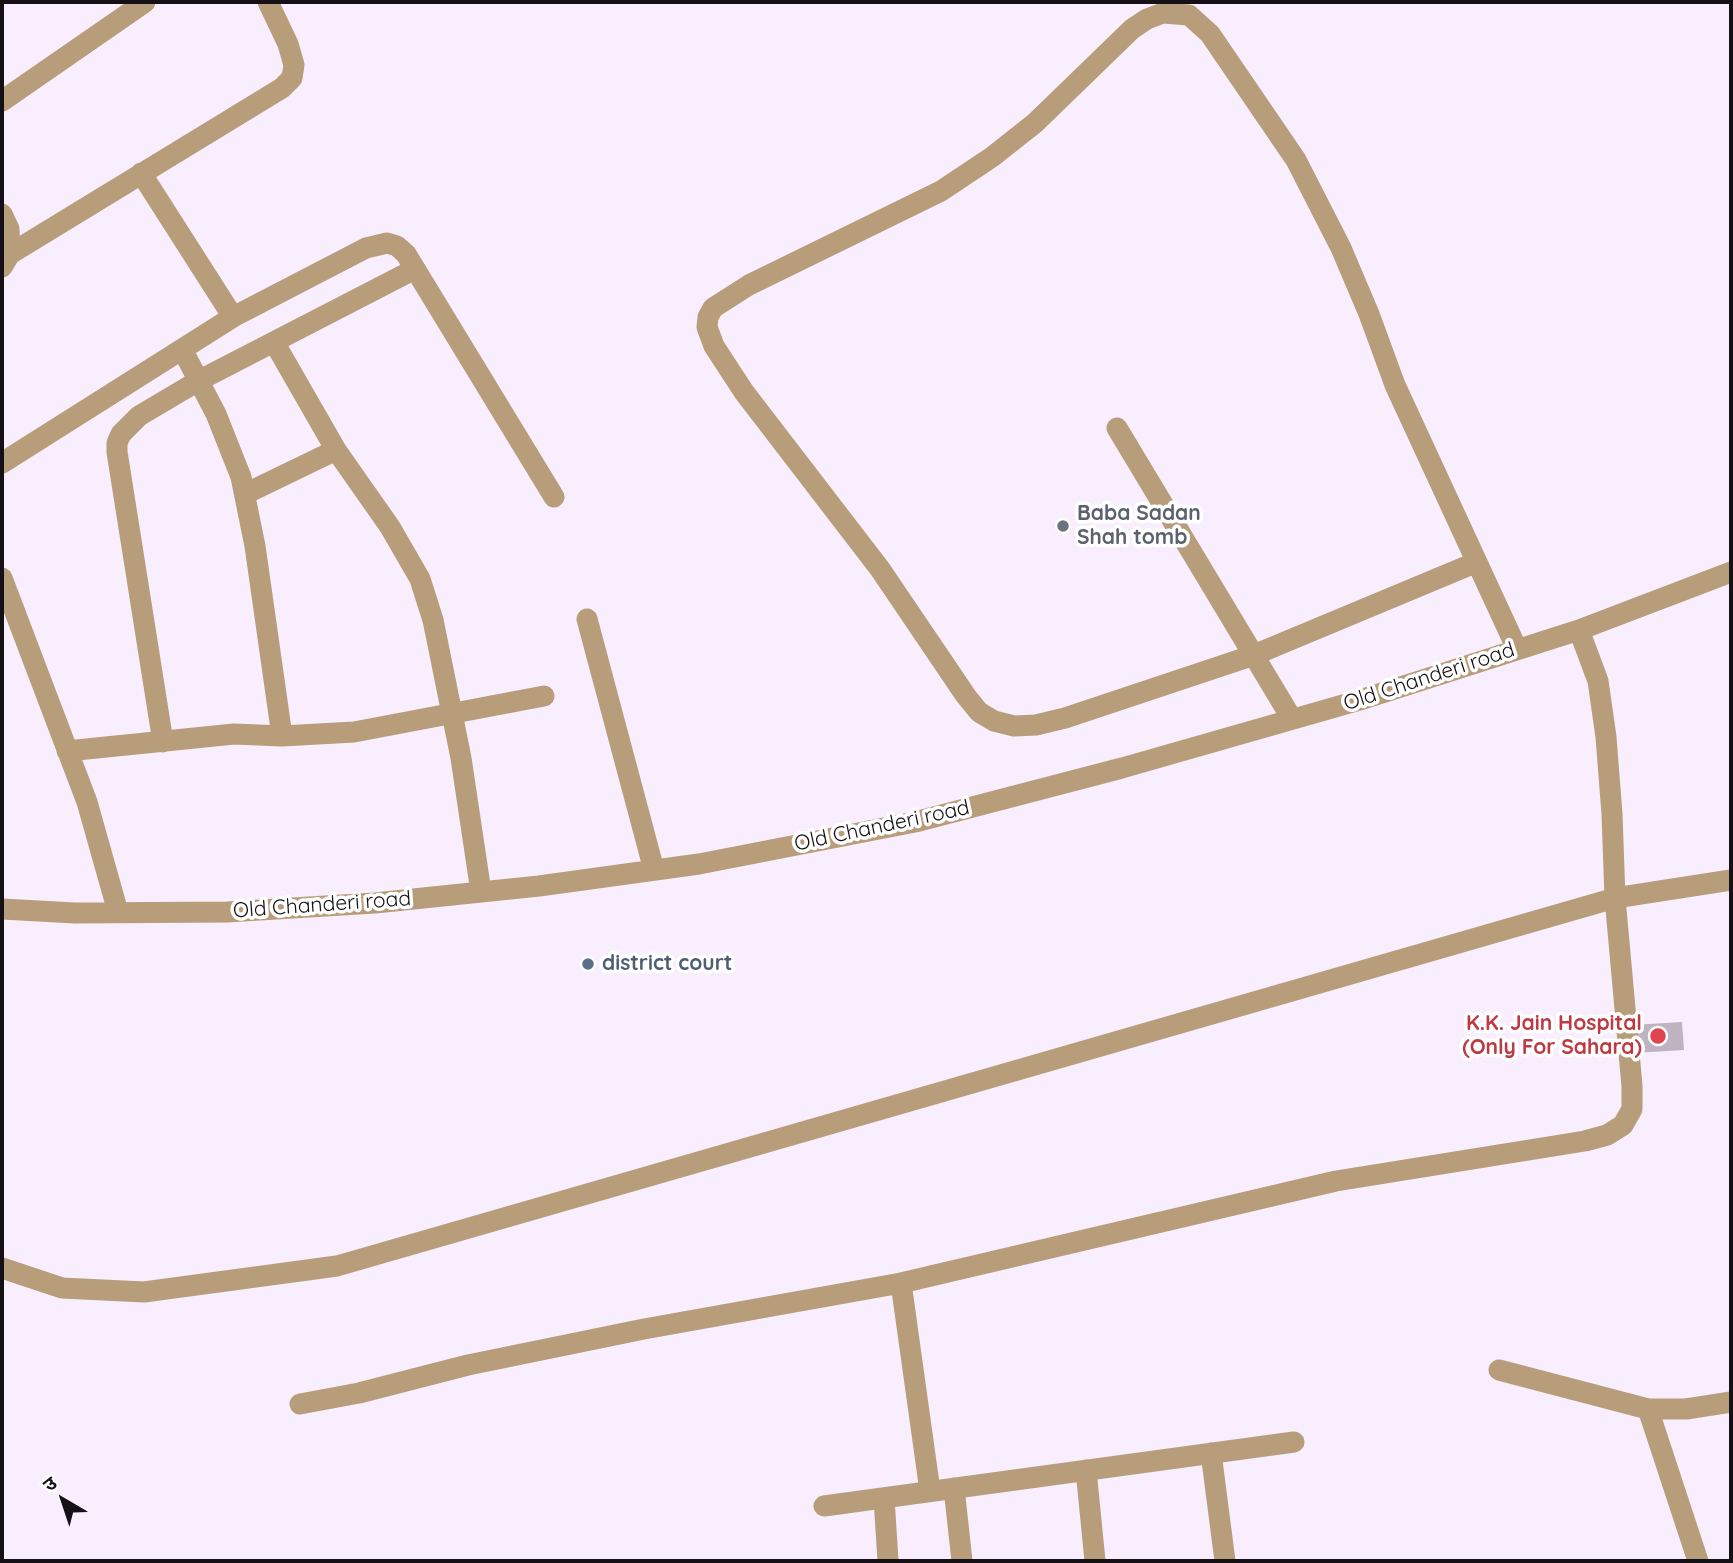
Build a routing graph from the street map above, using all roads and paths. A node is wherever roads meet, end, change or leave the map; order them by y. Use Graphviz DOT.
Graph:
graph roads {
  1 [pos="145,2"];
  2 [pos="268,2"];
  3 [pos="2,101"];
  4 [pos="141,173"];
  5 [pos="2,214"];
  6 [pos="6,260"];
  7 [pos="415,269"];
  8 [pos="233,317"];
  9 [pos="274,342"];
  10 [pos="182,349"];
  11 [pos="198,382"];
  12 [pos="1116,428"];
  13 [pos="336,450"];
  14 [pos="2,463"];
  15 [pos="245,494"];
  16 [pos="554,497"];
  17 [pos="1477,562"];
  18 [pos="1731,572"];
  19 [pos="2,578"];
  20 [pos="587,619"];
  21 [pos="1579,629"];
  22 [pos="1517,649"];
  23 [pos="1254,656"];
  24 [pos="544,696"];
  25 [pos="453,714"];
  26 [pos="1292,719"];
  27 [pos="282,736"];
  28 [pos="163,742"];
  29 [pos="67,751"];
  30 [pos="654,870"];
  31 [pos="1731,880"];
  32 [pos="481,892"];
  33 [pos="1615,898"];
  34 [pos="7,904"];
  35 [pos="118,912"];
  36 [pos="2,1268"];
  37 [pos="901,1283"];
  38 [pos="1499,1370"];
  39 [pos="1731,1402"];
  40 [pos="300,1404"];
  41 [pos="1648,1409"];
  42 [pos="1294,1442"];
  43 [pos="1212,1453"];
  44 [pos="1086,1470"];
  45 [pos="954,1488"];
  46 [pos="930,1491"];
  47 [pos="884,1498"];
  48 [pos="824,1506"];
  49 [pos="888,1561"];
  50 [pos="962,1561"];
  51 [pos="1095,1561"];
  52 [pos="1225,1561"];
  53 [pos="1698,1561"];
  1 -- 3 [label="street"];
  2 -- 4 [label="street"];
  4 -- 6 [label="street"];
  4 -- 8 [label="street"];
  5 -- 6 [label="street"];
  7 -- 8 [label="street"];
  7 -- 9 [label="street"];
  7 -- 16 [label="street"];
  8 -- 10 [label="street"];
  9 -- 11 [label="street"];
  9 -- 13 [label="street"];
  10 -- 11 [label="street"];
  10 -- 14 [label="street"];
  11 -- 15 [label="street"];
  11 -- 28 [label="street"];
  12 -- 23 [label="street"];
  13 -- 15 [label="street"];
  13 -- 25 [label="street"];
  15 -- 27 [label="street"];
  17 -- 22 [label="street"];
  17 -- 23 [label="street"];
  17 -- 23 [label="street"];
  18 -- 21 [label="street, Old Chanderi road"];
  19 -- 29 [label="street"];
  20 -- 30 [label="street"];
  21 -- 22 [label="street, Old Chanderi road"];
  21 -- 33 [label="street"];
  22 -- 26 [label="street, Old Chanderi road"];
  23 -- 26 [label="street"];
  24 -- 25 [label="street"];
  25 -- 27 [label="street"];
  25 -- 32 [label="street"];
  26 -- 30 [label="street, Old Chanderi road"];
  27 -- 28 [label="street"];
  28 -- 29 [label="street"];
  29 -- 35 [label="street"];
  30 -- 32 [label="street, Old Chanderi road"];
  31 -- 33 [label="street"];
  32 -- 35 [label="street, Old Chanderi road"];
  33 -- 36 [label="street"];
  33 -- 37 [label="street"];
  34 -- 35 [label="street, Old Chanderi road"];
  37 -- 40 [label="street"];
  37 -- 46 [label="street"];
  38 -- 41 [label="street"];
  39 -- 41 [label="street"];
  41 -- 53 [label="street"];
  42 -- 43 [label="street"];
  43 -- 44 [label="street"];
  43 -- 52 [label="street"];
  44 -- 45 [label="street"];
  44 -- 51 [label="street"];
  45 -- 46 [label="street"];
  45 -- 50 [label="street"];
  46 -- 47 [label="street"];
  47 -- 48 [label="street"];
  47 -- 49 [label="street"];
}
